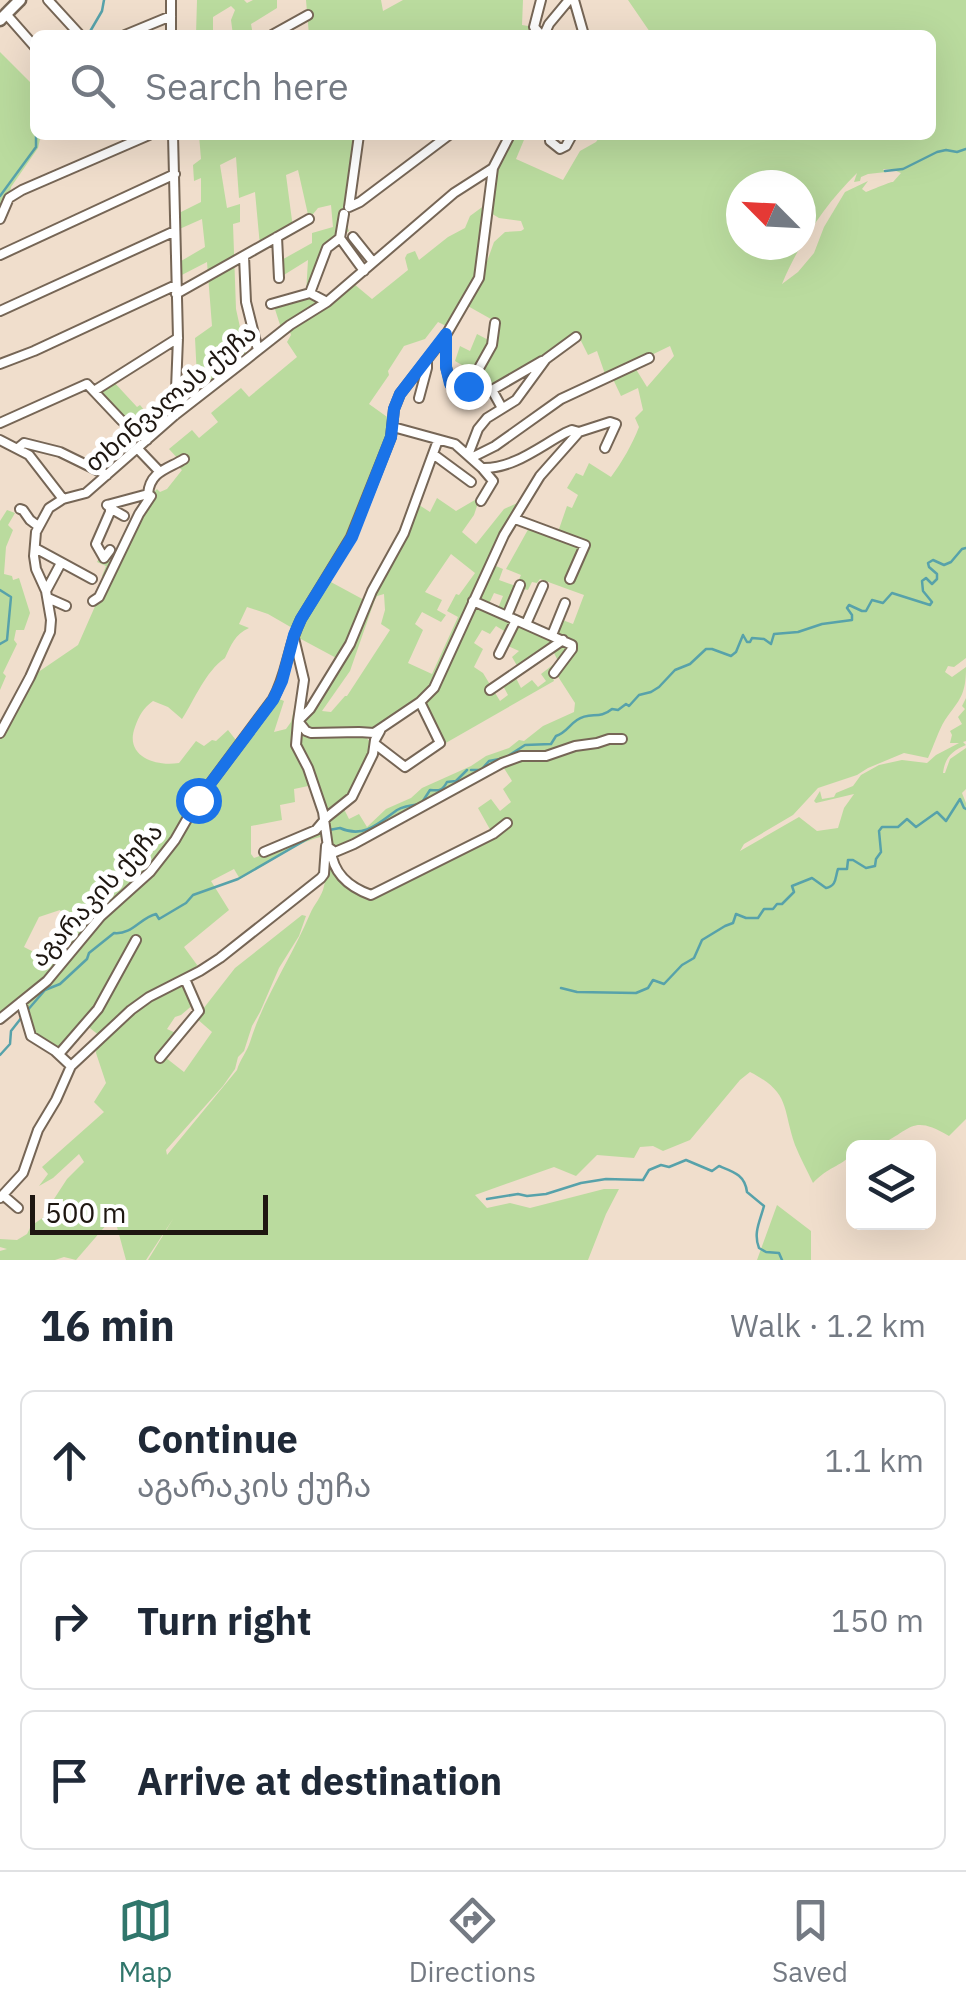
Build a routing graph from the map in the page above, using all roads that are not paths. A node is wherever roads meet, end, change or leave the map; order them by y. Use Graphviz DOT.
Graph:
graph roads {
  1 [pos="20,0"];
  2 [pos="48,0"];
  3 [pos="541,0"];
  4 [pos="571,0"];
  5 [pos="173,1"];
  6 [pos="308,15"];
  7 [pos="171,16"];
  8 [pos="3,17"];
  9 [pos="75,30"];
  10 [pos="137,30"];
  11 [pos="171,30"];
  12 [pos="281,30"];
  13 [pos="537,30"];
  14 [pos="546,30"];
  15 [pos="582,30"];
  16 [pos="30,42"];
  17 [pos="138,140"];
  18 [pos="173,140"];
  19 [pos="358,140"];
  20 [pos="442,140"];
  21 [pos="507,140"];
  22 [pos="550,140"];
  23 [pos="569,140"];
  24 [pos="492,168"];
  25 [pos="175,174"];
  26 [pos="346,210"];
  27 [pos="0,219"];
  28 [pos="309,219"];
  29 [pos="175,231"];
  30 [pos="278,237"];
  31 [pos="353,237"];
  32 [pos="340,238"];
  33 [pos="0,256"];
  34 [pos="244,256"];
  35 [pos="374,262"];
  36 [pos="364,271"];
  37 [pos="278,278"];
  38 [pos="176,290"];
  39 [pos="310,293"];
  40 [pos="327,302"];
  41 [pos="270,304"];
  42 [pos="0,311"];
  43 [pos="495,323"];
  44 [pos="446,334"];
  45 [pos="576,337"];
  46 [pos="178,338"];
  47 [pos="258,350"];
  48 [pos="650,358"];
  49 [pos="546,359"];
  50 [pos="426,361"];
  51 [pos="0,364"];
  52 [pos="94,391"];
  53 [pos="177,393"];
  54 [pos="419,398"];
  55 [pos="191,404"];
  56 [pos="502,408"];
  57 [pos="175,416"];
  58 [pos="0,423"];
  59 [pos="394,427"];
  60 [pos="579,432"];
  61 [pos="0,440"];
  62 [pos="147,440"];
  63 [pos="438,440"];
  64 [pos="18,448"];
  65 [pos="138,448"];
  66 [pos="605,448"];
  67 [pos="433,454"];
  68 [pos="469,456"];
  69 [pos="184,459"];
  70 [pos="482,468"];
  71 [pos="160,471"];
  72 [pos="107,476"];
  73 [pos="471,482"];
  74 [pos="86,493"];
  75 [pos="148,494"];
  76 [pos="63,498"];
  77 [pos="481,501"];
  78 [pos="109,506"];
  79 [pos="20,508"];
  80 [pos="124,516"];
  81 [pos="515,519"];
  82 [pos="38,526"];
  83 [pos="35,548"];
  84 [pos="110,550"];
  85 [pos="62,563"];
  86 [pos="92,579"];
  87 [pos="570,579"];
  88 [pos="520,585"];
  89 [pos="543,586"];
  90 [pos="47,595"];
  91 [pos="94,601"];
  92 [pos="473,601"];
  93 [pos="565,603"];
  94 [pos="66,606"];
  95 [pos="511,618"];
  96 [pos="526,624"];
  97 [pos="294,635"];
  98 [pos="552,635"];
  99 [pos="563,640"];
  100 [pos="500,654"];
  101 [pos="554,673"];
  102 [pos="490,690"];
  103 [pos="420,702"];
  104 [pos="298,721"];
  105 [pos="380,730"];
  106 [pos="0,733"];
  107 [pos="367,734"];
  108 [pos="622,739"];
  109 [pos="374,744"];
  110 [pos="325,823"];
  111 [pos="507,824"];
  112 [pos="329,847"];
  113 [pos="264,852"];
  114 [pos="136,940"];
  115 [pos="185,979"];
  116 [pos="20,1002"];
  117 [pos="0,1020"];
  118 [pos="58,1054"];
  119 [pos="160,1058"];
  120 [pos="71,1066"];
  121 [pos="1,1197"];
  122 [pos="18,1208"];
  1 -- 8 [label="main road"];
  2 -- 9 [label="street"];
  3 -- 13 [label="street"];
  4 -- 14 [label="street"];
  4 -- 15 [label="street"];
  5 -- 7 [label="street"];
  6 -- 12 [label="street"];
  7 -- 10 [label="street"];
  7 -- 11 [label="street"];
  8 -- 16 [label="street"];
  17 -- 27 [label="street"];
  18 -- 25 [label="street"];
  19 -- 26 [label="street"];
  20 -- 26 [label="street"];
  21 -- 24 [label="street"];
  22 -- 23 [label="street"];
  24 -- 35 [label="street, თხინვალას ქუჩა"];
  24 -- 44 [label="street, აგარაკის ქუჩა"];
  25 -- 29 [label="street"];
  25 -- 33 [label="street"];
  26 -- 32 [label="street"];
  28 -- 30 [label="street"];
  29 -- 38 [label="street"];
  29 -- 42 [label="street"];
  30 -- 34 [label="street"];
  30 -- 37 [label="street"];
  31 -- 35 [label="street"];
  32 -- 36 [label="street"];
  32 -- 39 [label="street"];
  34 -- 38 [label="street"];
  34 -- 47 [label="street"];
  35 -- 36 [label="street, თხინვალას ქუჩა"];
  36 -- 40 [label="street, თხინვალას ქუჩა"];
  38 -- 46 [label="street"];
  38 -- 51 [label="street"];
  39 -- 40 [label="street"];
  39 -- 41 [label="street"];
  40 -- 47 [label="street, თხინვალას ქუჩა"];
  43 -- 44 [label="street"];
  44 -- 50 [label="street, აგარაკის ქუჩა"];
  45 -- 49 [label="street"];
  46 -- 52 [label="street"];
  46 -- 53 [label="street"];
  47 -- 55 [label="street, თხინვალას ქუჩა"];
  48 -- 68 [label="street"];
  49 -- 56 [label="street"];
  49 -- 56 [label="street"];
  50 -- 54 [label="street"];
  50 -- 59 [label="street, აგარაკის ქუჩა"];
  52 -- 58 [label="street"];
  52 -- 62 [label="street"];
  53 -- 55 [label="street"];
  53 -- 57 [label="street"];
  55 -- 57 [label="street, თხინვალას ქუჩა"];
  56 -- 68 [label="street"];
  57 -- 62 [label="street, თხინვალას ქუჩა"];
  59 -- 63 [label="street"];
  59 -- 97 [label="street, აგარაკის ქუჩა"];
  60 -- 66 [label="street"];
  60 -- 70 [label="street"];
  60 -- 81 [label="street"];
  61 -- 64 [label="street"];
  62 -- 65 [label="street, თხინვალას ქუჩა"];
  63 -- 67 [label="street"];
  63 -- 68 [label="street"];
  64 -- 72 [label="street"];
  64 -- 76 [label="street"];
  65 -- 71 [label="street"];
  65 -- 72 [label="street, თხინვალას ქუჩა"];
  67 -- 73 [label="street"];
  67 -- 104 [label="street"];
  68 -- 70 [label="street"];
  69 -- 71 [label="street"];
  70 -- 77 [label="street"];
  71 -- 75 [label="street"];
  72 -- 74 [label="street, თხინვალას ქუჩა"];
  74 -- 76 [label="street, თხინვალას ქუჩა"];
  74 -- 78 [label="street"];
  75 -- 78 [label="street"];
  75 -- 91 [label="street"];
  76 -- 82 [label="street"];
  78 -- 80 [label="street"];
  78 -- 84 [label="street"];
  79 -- 82 [label="street"];
  81 -- 87 [label="street"];
  81 -- 92 [label="street"];
  82 -- 83 [label="street"];
  83 -- 85 [label="street"];
  83 -- 90 [label="street"];
  85 -- 86 [label="street"];
  85 -- 90 [label="street"];
  88 -- 95 [label="street"];
  89 -- 96 [label="street"];
  90 -- 94 [label="street"];
  90 -- 106 [label="street"];
  92 -- 95 [label="street"];
  92 -- 103 [label="street"];
  93 -- 98 [label="street"];
  95 -- 96 [label="street"];
  95 -- 100 [label="street"];
  96 -- 98 [label="street"];
  97 -- 104 [label="street"];
  97 -- 116 [label="street, აგარაკის ქუჩა"];
  98 -- 99 [label="street"];
  99 -- 101 [label="street"];
  99 -- 102 [label="street"];
  103 -- 105 [label="street"];
  103 -- 109 [label="street"];
  104 -- 107 [label="street"];
  104 -- 110 [label="street"];
  105 -- 107 [label="street"];
  105 -- 109 [label="street"];
  107 -- 109 [label="street"];
  108 -- 112 [label="street"];
  109 -- 110 [label="street"];
  110 -- 112 [label="street"];
  110 -- 113 [label="street"];
  111 -- 112 [label="street"];
  112 -- 115 [label="street"];
  114 -- 118 [label="street"];
  115 -- 119 [label="street"];
  115 -- 120 [label="street"];
  116 -- 117 [label="street, აგარაკის ქუჩა"];
  116 -- 118 [label="street"];
  118 -- 120 [label="street"];
  120 -- 121 [label="street"];
  121 -- 122 [label="street"];
}
